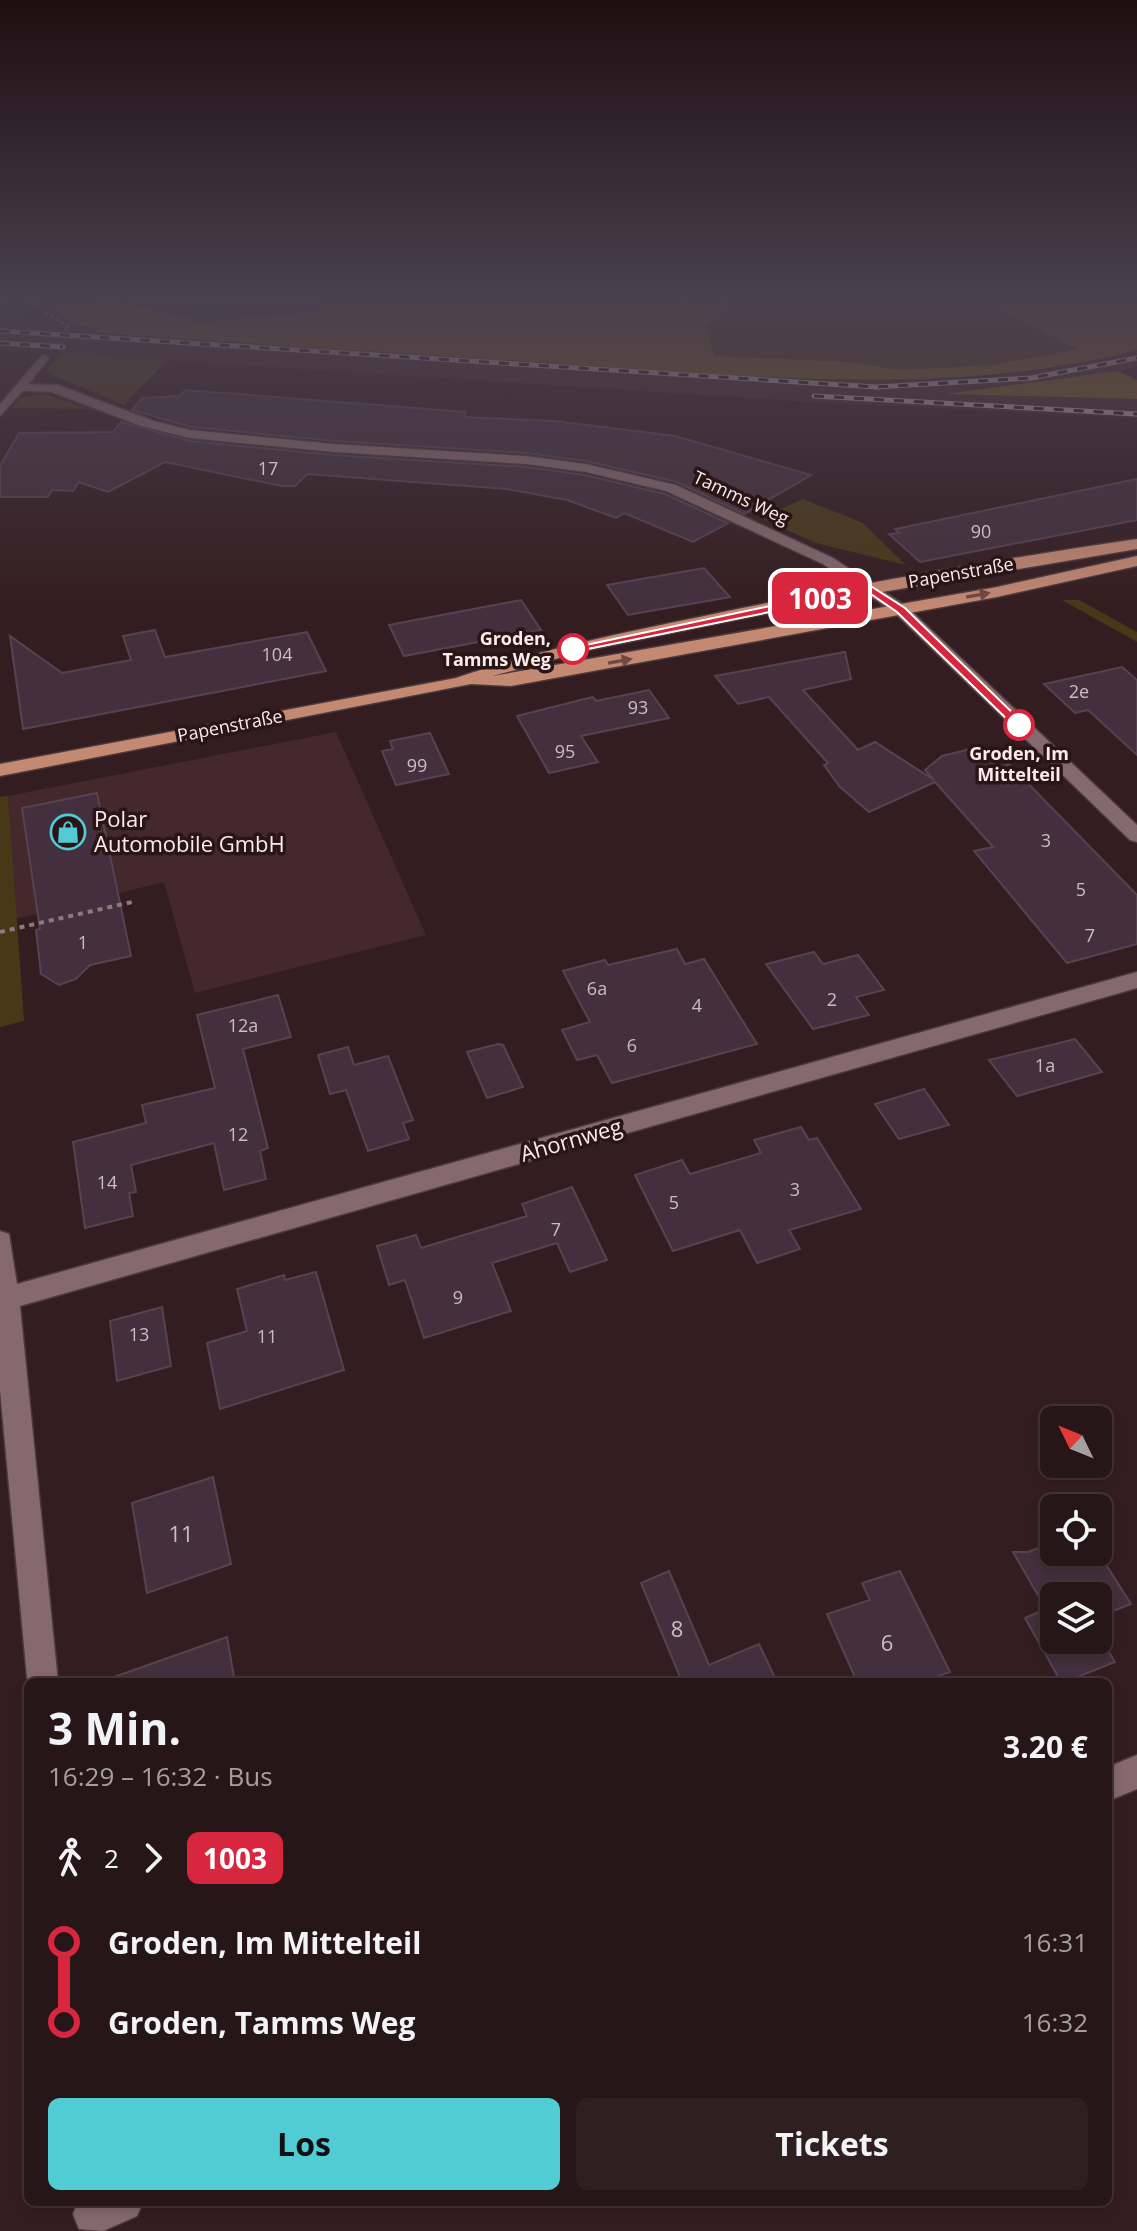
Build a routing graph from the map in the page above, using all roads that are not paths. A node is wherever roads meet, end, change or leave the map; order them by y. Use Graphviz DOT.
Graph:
graph roads {
  1 [pos="94,403"];
  2 [pos="1137,544"];
  3 [pos="1137,561"];
  4 [pos="869,588"];
  5 [pos="901,610"];
  6 [pos="460,682"];
  7 [pos="0,770"];
  8 [pos="1137,836"];
  9 [pos="1137,980"];
  10 [pos="0,1242"];
  11 [pos="4,1299"];
  12 [pos="42,1678"];
  13 [pos="1137,1772"];
  14 [pos="1112,1782"];
  1 -- 4 [label="street, Tamms Weg"];
  2 -- 4 [label="main road, Papenstraße"];
  5 -- 3 [label="main road, Papenstraße, one-way"];
  4 -- 5 [label="street, Tamms Weg"];
  4 -- 6 [label="main road, Papenstraße"];
  6 -- 5 [label="main road, Papenstraße, one-way"];
  5 -- 8 [label="street, Tamms Weg"];
  6 -- 7 [label="main road, Papenstraße"];
  9 -- 11 [label="street, Ahornweg"];
  10 -- 11 [label="street"];
  11 -- 12 [label="street"];
  13 -- 14 [label="street"];
}
